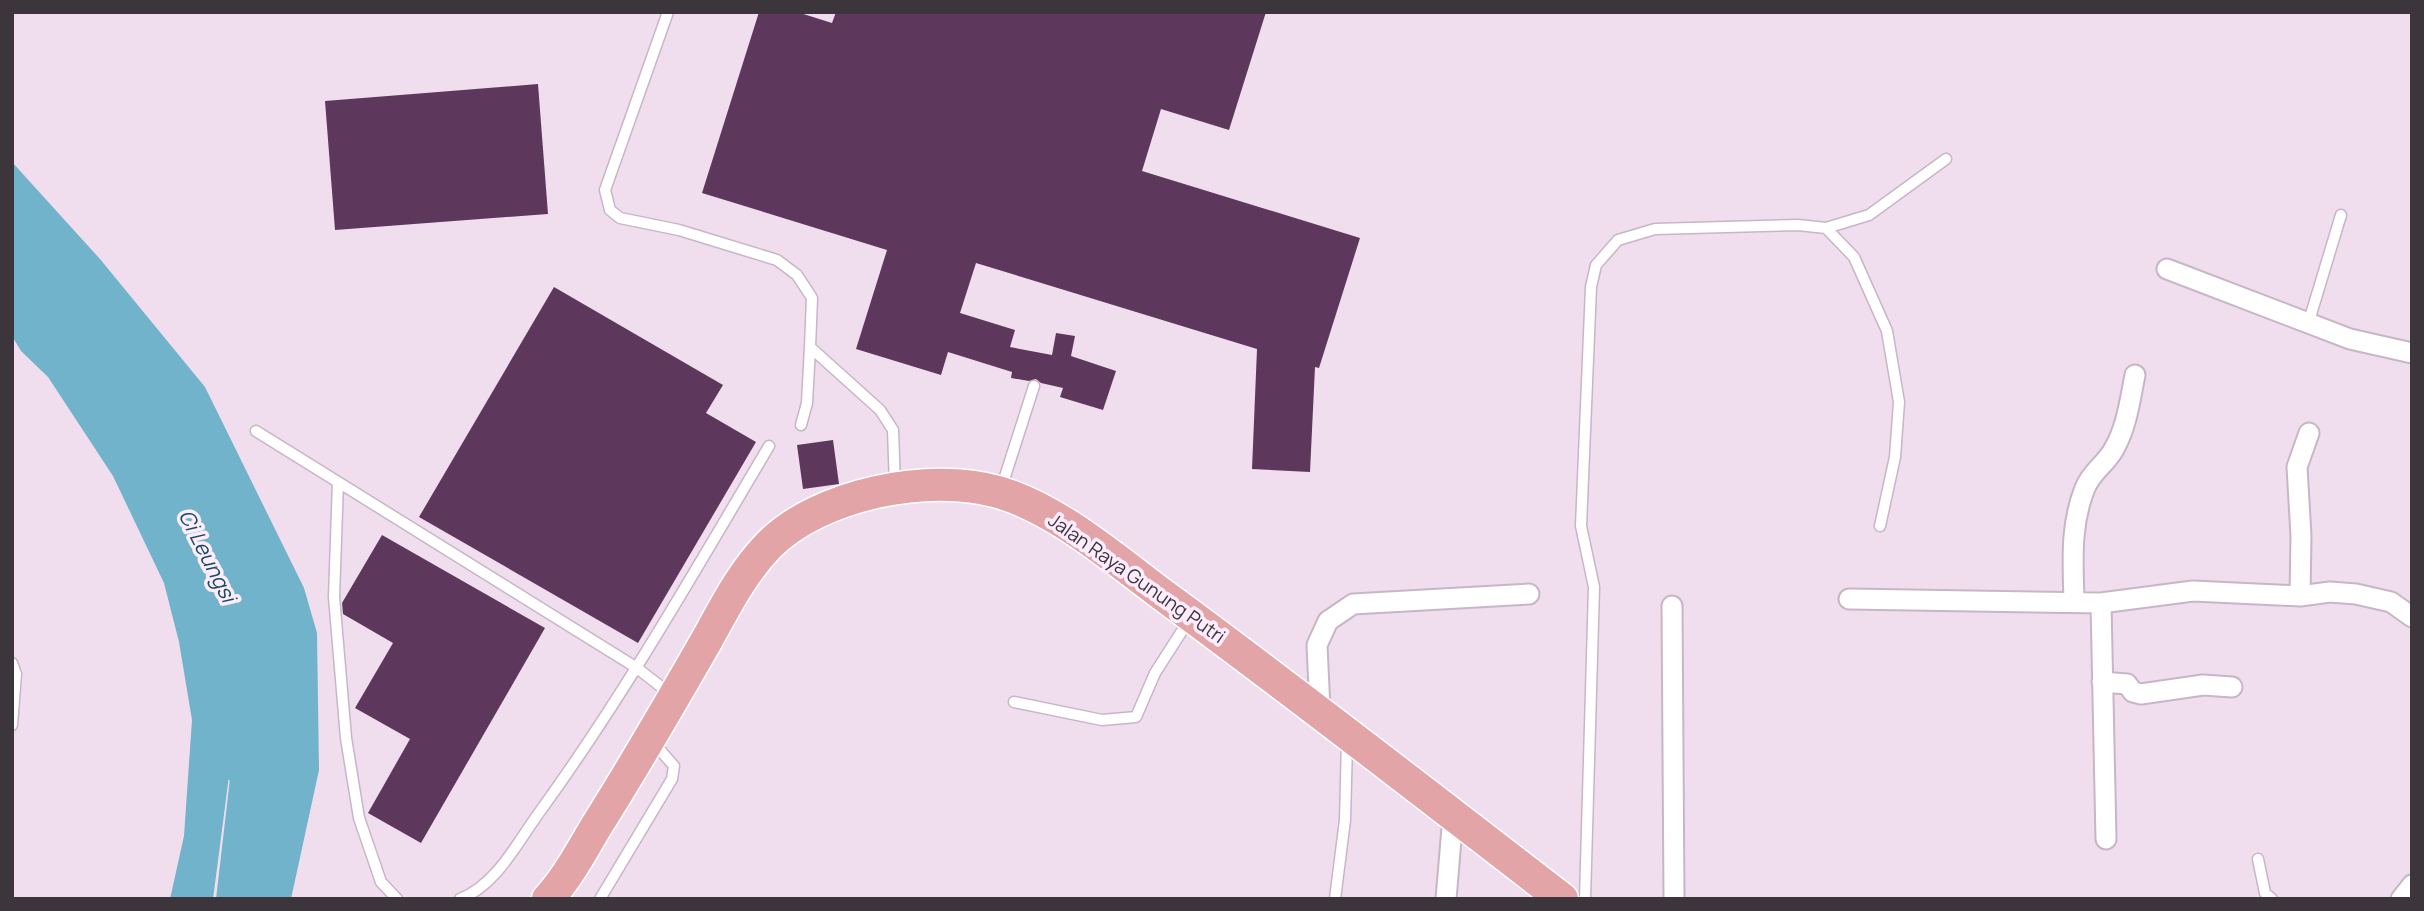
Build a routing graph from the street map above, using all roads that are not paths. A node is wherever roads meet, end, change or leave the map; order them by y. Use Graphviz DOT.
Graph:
graph roads {
  1 [pos="668,12"];
  2 [pos="1946,159"];
  3 [pos="2341,215"];
  4 [pos="1826,228"];
  5 [pos="2167,269"];
  6 [pos="2309,321"];
  7 [pos="810,347"];
  8 [pos="2412,353"];
  9 [pos="2135,375"];
  10 [pos="1034,386"];
  11 [pos="802,425"];
  12 [pos="256,431"];
  13 [pos="2309,433"];
  14 [pos="769,446"];
  15 [pos="338,482"];
  16 [pos="895,489"];
  17 [pos="1000,492"];
  18 [pos="1880,526"];
  19 [pos="1529,594"];
  20 [pos="2300,596"];
  21 [pos="1849,599"];
  22 [pos="2074,601"];
  23 [pos="2101,603"];
  24 [pos="1672,606"];
  25 [pos="1192,616"];
  26 [pos="2412,617"];
  27 [pos="12,663"];
  28 [pos="637,668"];
  29 [pos="2102,682"];
  30 [pos="2232,687"];
  31 [pos="674,697"];
  32 [pos="1014,702"];
  33 [pos="1320,710"];
  34 [pos="12,725"];
  35 [pos="1348,732"];
  36 [pos="651,739"];
  37 [pos="1453,816"];
  38 [pos="2106,839"];
  39 [pos="2258,859"];
  40 [pos="2412,885"];
  41 [pos="397,899"];
  42 [pos="460,899"];
  43 [pos="548,899"];
  44 [pos="600,899"];
  45 [pos="1335,899"];
  46 [pos="1446,899"];
  47 [pos="1562,899"];
  48 [pos="1585,899"];
  49 [pos="1674,899"];
  50 [pos="2272,899"];
  51 [pos="2401,899"];
  1 -- 7 [label="lane"];
  2 -- 4 [label="lane"];
  3 -- 6 [label="lane"];
  4 -- 18 [label="lane"];
  4 -- 48 [label="lane"];
  5 -- 6 [label="street"];
  6 -- 8 [label="street"];
  7 -- 11 [label="lane"];
  7 -- 16 [label="lane"];
  9 -- 22 [label="street"];
  10 -- 17 [label="lane"];
  12 -- 15 [label="lane"];
  13 -- 20 [label="street"];
  14 -- 28 [label="lane"];
  15 -- 28 [label="lane"];
  15 -- 41 [label="lane"];
  16 -- 17 [label="main road, Jalan Raya Gunung Putri"];
  16 -- 31 [label="main road, Jalan Raya Gunung Putri"];
  17 -- 25 [label="main road, Jalan Raya Gunung Putri"];
  19 -- 33 [label="street"];
  20 -- 23 [label="street"];
  20 -- 26 [label="street"];
  21 -- 22 [label="street"];
  22 -- 23 [label="street"];
  23 -- 29 [label="street"];
  24 -- 49 [label="street"];
  25 -- 32 [label="lane"];
  25 -- 33 [label="main road, Jalan Raya Gunung Putri"];
  27 -- 34 [label="lane"];
  28 -- 31 [label="lane"];
  28 -- 42 [label="lane"];
  29 -- 30 [label="street"];
  29 -- 38 [label="street"];
  31 -- 36 [label="main road, Jalan Raya Gunung Putri"];
  33 -- 35 [label="main road, Jalan Raya Gunung Putri"];
  35 -- 37 [label="main road, Jalan Raya Gunung Putri"];
  35 -- 45 [label="lane"];
  36 -- 43 [label="main road, Jalan Raya Gunung Putri"];
  36 -- 44 [label="lane"];
  37 -- 46 [label="street"];
  37 -- 47 [label="main road, Jalan Raya Gunung Putri"];
  39 -- 50 [label="lane"];
  40 -- 51 [label="street"];
}
